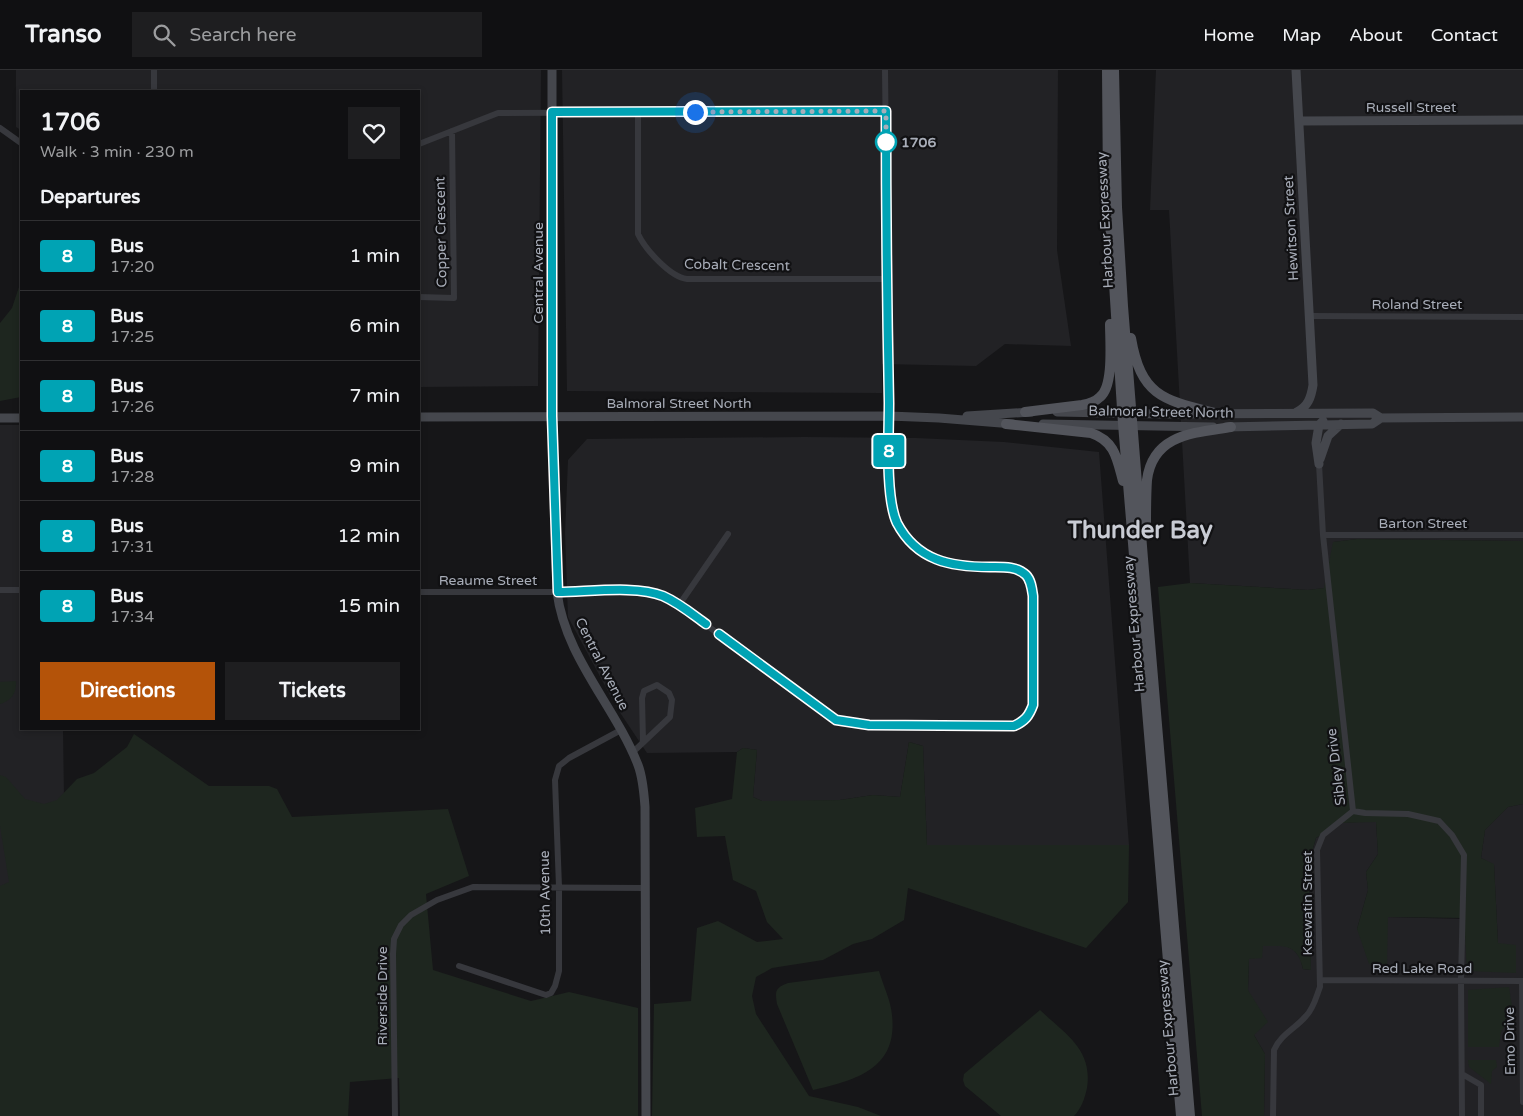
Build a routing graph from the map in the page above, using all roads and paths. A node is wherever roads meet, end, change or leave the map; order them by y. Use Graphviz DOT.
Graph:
graph roads {
  1 [pos="154,70"];
  2 [pos="552,70"];
  3 [pos="886,70"];
  4 [pos="1107,70"];
  5 [pos="1114,70"];
  6 [pos="1296,70"];
  7 [pos="154,90"];
  8 [pos="886,111"];
  9 [pos="552,112"];
  10 [pos="638,112"];
  11 [pos="1523,120"];
  12 [pos="1299,121"];
  13 [pos="0,128"];
  14 [pos="452,130"];
  15 [pos="20,142"];
  16 [pos="420,144"];
  17 [pos="1112,258"];
  18 [pos="1121,277"];
  19 [pos="886,279"];
  20 [pos="420,297"];
  21 [pos="1310,316"];
  22 [pos="1523,317"];
  23 [pos="1313,385"];
  24 [pos="1025,412"];
  25 [pos="1127,413"];
  26 [pos="1214,413"];
  27 [pos="1296,413"];
  28 [pos="1316,413"];
  29 [pos="552,416"];
  30 [pos="889,416"];
  31 [pos="420,417"];
  32 [pos="0,418"];
  33 [pos="20,418"];
  34 [pos="939,418"];
  35 [pos="1381,418"];
  36 [pos="1523,418"];
  37 [pos="1006,424"];
  38 [pos="1341,424"];
  39 [pos="1128,425"];
  40 [pos="1319,425"];
  41 [pos="1252,426"];
  42 [pos="1230,427"];
  43 [pos="1319,464"];
  44 [pos="1130,501"];
  45 [pos="728,534"];
  46 [pos="1324,535"];
  47 [pos="1523,535"];
  48 [pos="1144,572"];
  49 [pos="0,590"];
  50 [pos="20,590"];
  51 [pos="420,592"];
  52 [pos="558,592"];
  53 [pos="679,605"];
  54 [pos="621,730"];
  55 [pos="643,741"];
  56 [pos="632,753"];
  57 [pos="1353,811"];
  58 [pos="558,887"];
  59 [pos="645,888"];
  60 [pos="458,966"];
  61 [pos="1321,980"];
  62 [pos="1461,980"];
  63 [pos="1522,981"];
  64 [pos="1523,1054"];
  65 [pos="1462,1074"];
  66 [pos="1523,1102"];
  67 [pos="395,1116"];
  68 [pos="646,1116"];
  69 [pos="1182,1116"];
  70 [pos="1190,1116"];
  71 [pos="1272,1116"];
  72 [pos="1462,1116"];
  73 [pos="1481,1116"];
  1 -- 7 [label="street"];
  2 -- 9 [label="main road, Central Avenue"];
  3 -- 8 [label="street, Reaume Street"];
  4 -- 17 [label="main road, Harbour Expressway"];
  5 -- 18 [label="main road, Harbour Expressway"];
  6 -- 12 [label="main road, Hewitson Street"];
  8 -- 10 [label="street"];
  8 -- 19 [label="street, Reaume Street"];
  9 -- 10 [label="street"];
  9 -- 14 [label="street"];
  9 -- 29 [label="main road, Central Avenue"];
  10 -- 19 [label="street, Cobalt Crescent"];
  11 -- 12 [label="main road, Russell Street"];
  12 -- 21 [label="main road, Hewitson Street"];
  13 -- 15 [label="street"];
  14 -- 16 [label="street"];
  14 -- 20 [label="street, Copper Crescent"];
  17 -- 24 [label="main road"];
  17 -- 25 [label="main road, Harbour Expressway"];
  18 -- 25 [label="main road, Harbour Expressway"];
  18 -- 26 [label="main road"];
  19 -- 30 [label="street, Reaume Street"];
  21 -- 22 [label="street, Roland Street"];
  21 -- 23 [label="main road, Hewitson Street"];
  23 -- 27 [label="main road"];
  23 -- 28 [label="main road, Hewitson Street"];
  24 -- 25 [label="main road, Balmoral Street North"];
  24 -- 34 [label="main road, Balmoral Street North"];
  25 -- 26 [label="main road, Balmoral Street North"];
  25 -- 39 [label="main road, Harbour Expressway"];
  26 -- 27 [label="main road, Balmoral Street North"];
  27 -- 28 [label="main road, Balmoral Street North"];
  28 -- 35 [label="main road, Balmoral Street North"];
  28 -- 41 [label="main road"];
  29 -- 30 [label="main road, Balmoral Street North"];
  29 -- 31 [label="main road, Balmoral Street North"];
  29 -- 52 [label="main road, Central Avenue"];
  30 -- 34 [label="main road, Balmoral Street North"];
  30 -- 53 [label="street, Reaume Street"];
  32 -- 33 [label="main road"];
  34 -- 37 [label="main road, Balmoral Street North"];
  35 -- 36 [label="main road, Balmoral Street North"];
  35 -- 38 [label="main road, Balmoral Street North"];
  35 -- 40 [label="main road"];
  37 -- 39 [label="main road, Balmoral Street North"];
  37 -- 44 [label="main road"];
  38 -- 40 [label="main road, Balmoral Street North"];
  38 -- 43 [label="main road"];
  39 -- 42 [label="main road, Balmoral Street North"];
  39 -- 44 [label="main road, Harbour Expressway"];
  39 -- 48 [label="main road, Harbour Expressway"];
  40 -- 41 [label="main road, Balmoral Street North"];
  40 -- 43 [label="main road"];
  41 -- 42 [label="main road, Balmoral Street North"];
  42 -- 48 [label="main road"];
  43 -- 46 [label="street, Sibley Drive"];
  44 -- 69 [label="main road, Harbour Expressway"];
  45 -- 53 [label="street"];
  46 -- 47 [label="street, Barton Street"];
  46 -- 57 [label="street, Sibley Drive"];
  48 -- 70 [label="main road, Harbour Expressway"];
  49 -- 50 [label="street"];
  51 -- 52 [label="street, Reaume Street"];
  52 -- 53 [label="street, Reaume Street"];
  52 -- 54 [label="main road, Central Avenue"];
  54 -- 56 [label="main road, Central Avenue"];
  54 -- 58 [label="street, 10th Avenue"];
  55 -- 55 [label="street"];
  55 -- 56 [label="street"];
  56 -- 59 [label="main road, Central Avenue"];
  57 -- 61 [label="street, Keewatin Street"];
  57 -- 62 [label="street, Sibley Drive"];
  58 -- 59 [label="street, Riverside Drive"];
  58 -- 60 [label="street, 10th Avenue"];
  58 -- 67 [label="street, Riverside Drive"];
  59 -- 68 [label="main road, Central Avenue"];
  61 -- 62 [label="street, Red Lake Road"];
  61 -- 71 [label="street"];
  62 -- 63 [label="street, Red Lake Road"];
  62 -- 65 [label="street, Sibley Drive"];
  63 -- 64 [label="street, Emo Drive"];
  64 -- 66 [label="street, Emo Drive"];
  65 -- 72 [label="street, Sibley Drive"];
  65 -- 73 [label="street"];
}
